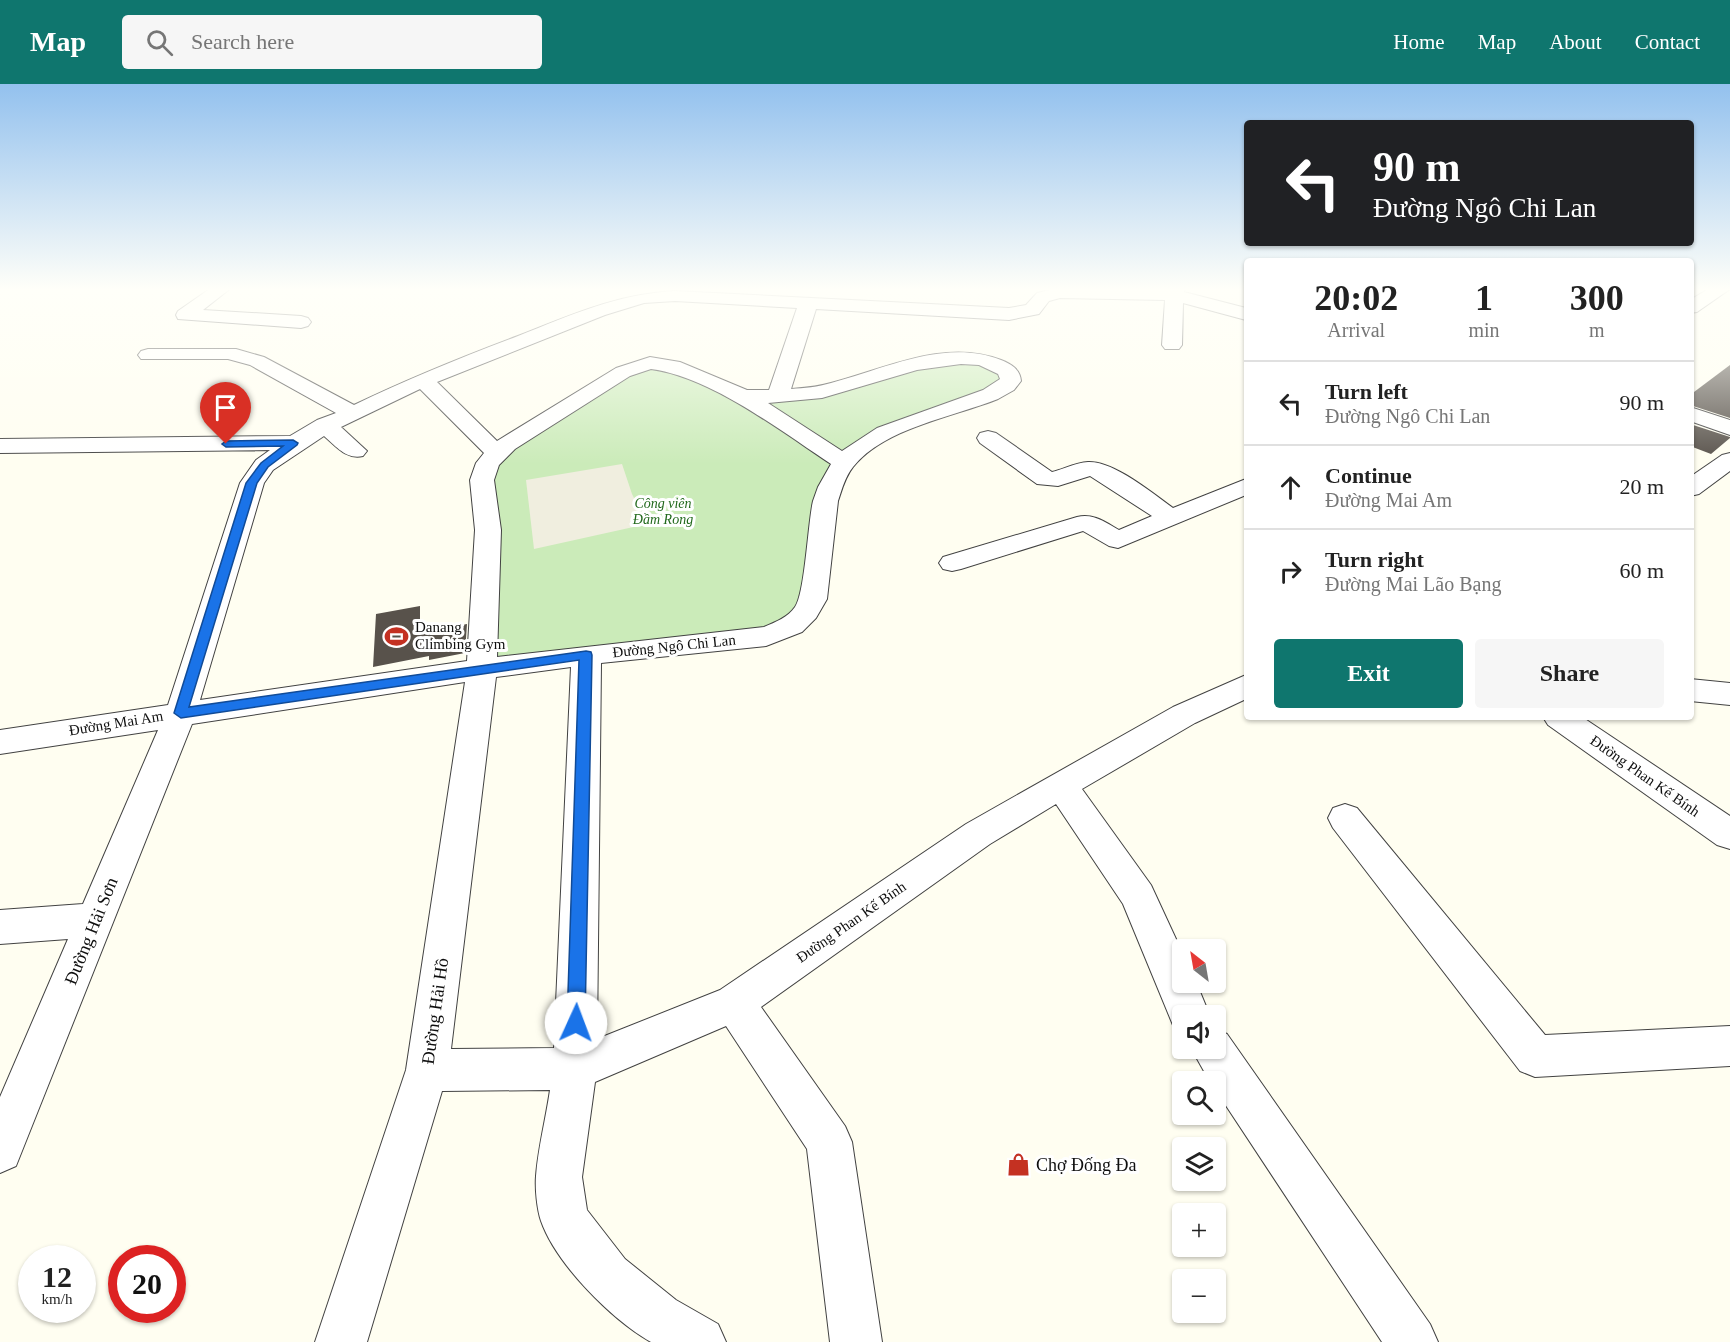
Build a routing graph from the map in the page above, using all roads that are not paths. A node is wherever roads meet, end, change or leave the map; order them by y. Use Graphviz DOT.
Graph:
graph roads {
  1 [pos="508,347"];
  2 [pos="794,347"];
  3 [pos="148,355"];
  4 [pos="423,380"];
  5 [pos="778,395"];
  6 [pos="744,397"];
  7 [pos="351,412"];
  8 [pos="1694,414"];
  9 [pos="324,425"];
  10 [pos="1730,428"];
  11 [pos="988,438"];
  12 [pos="293,443"];
  13 [pos="0,446"];
  14 [pos="355,451"];
  15 [pos="497,453"];
  16 [pos="1730,460"];
  17 [pos="844,462"];
  18 [pos="1694,486"];
  19 [pos="1244,487"];
  20 [pos="1170,518"];
  21 [pos="952,563"];
  22 [pos="586,655"];
  23 [pos="482,669"];
  24 [pos="1244,687"];
  25 [pos="1694,690"];
  26 [pos="1730,694"];
  27 [pos="181,713"];
  28 [pos="1563,720"];
  29 [pos="0,742"];
  30 [pos="1061,785"];
  31 [pos="1345,818"];
  32 [pos="1730,835"];
  33 [pos="95,920"];
  34 [pos="0,927"];
  35 [pos="734,1003"];
  36 [pos="1185,1005"];
  37 [pos="1730,1046"];
  38 [pos="1219,1059"];
  39 [pos="575,1069"];
  40 [pos="427,1070"];
  41 [pos="0,1150"];
  42 [pos="341,1342"];
  43 [pos="700,1342"];
  44 [pos="856,1342"];
  45 [pos="1412,1342"];
  1 -- 4 [label="street, Đường Hải Sơn"];
  2 -- 5 [label="street"];
  3 -- 7 [label="street"];
  4 -- 7 [label="street, Đường Hải Sơn"];
  4 -- 15 [label="street"];
  5 -- 6 [label="street, Đường Ngô Chi Lan"];
  5 -- 17 [label="street, Đường Ngô Chi Lan"];
  6 -- 15 [label="street, Đường Ngô Chi Lan"];
  6 -- 17 [label="street, Đường Ngô Chi Lan"];
  7 -- 9 [label="street, Đường Hải Sơn"];
  8 -- 10 [label="street"];
  9 -- 12 [label="street, Đường Hải Sơn"];
  9 -- 14 [label="street"];
  11 -- 20 [label="street"];
  12 -- 13 [label="street"];
  12 -- 27 [label="street, Đường Hải Sơn"];
  15 -- 23 [label="street, Đường Ngô Chi Lan"];
  16 -- 18 [label="street"];
  17 -- 22 [label="street, Đường Ngô Chi Lan"];
  19 -- 20 [label="street"];
  20 -- 21 [label="street"];
  22 -- 23 [label="street, Đường Ngô Chi Lan"];
  22 -- 39 [label="street"];
  23 -- 27 [label="street, Đường Mai Am"];
  23 -- 40 [label="street, Đường Hải Hồ"];
  24 -- 30 [label="street, Đường Phan Kế Bính"];
  25 -- 26 [label="street"];
  27 -- 29 [label="street, Đường Mai Am"];
  27 -- 33 [label="street, Đường Hải Sơn"];
  28 -- 32 [label="street, Đường Phan Kế Bính"];
  30 -- 35 [label="street, Đường Phan Kế Bính"];
  30 -- 36 [label="street"];
  31 -- 37 [label="street"];
  33 -- 34 [label="street"];
  33 -- 41 [label="street, Đường Hải Sơn"];
  35 -- 39 [label="street, Đường Phan Kế Bính"];
  35 -- 44 [label="street"];
  38 -- 45 [label="street"];
  39 -- 40 [label="street, Đường Phan Kế Bính"];
  39 -- 43 [label="street"];
  40 -- 42 [label="street, Đường Hải Hồ"];
}
